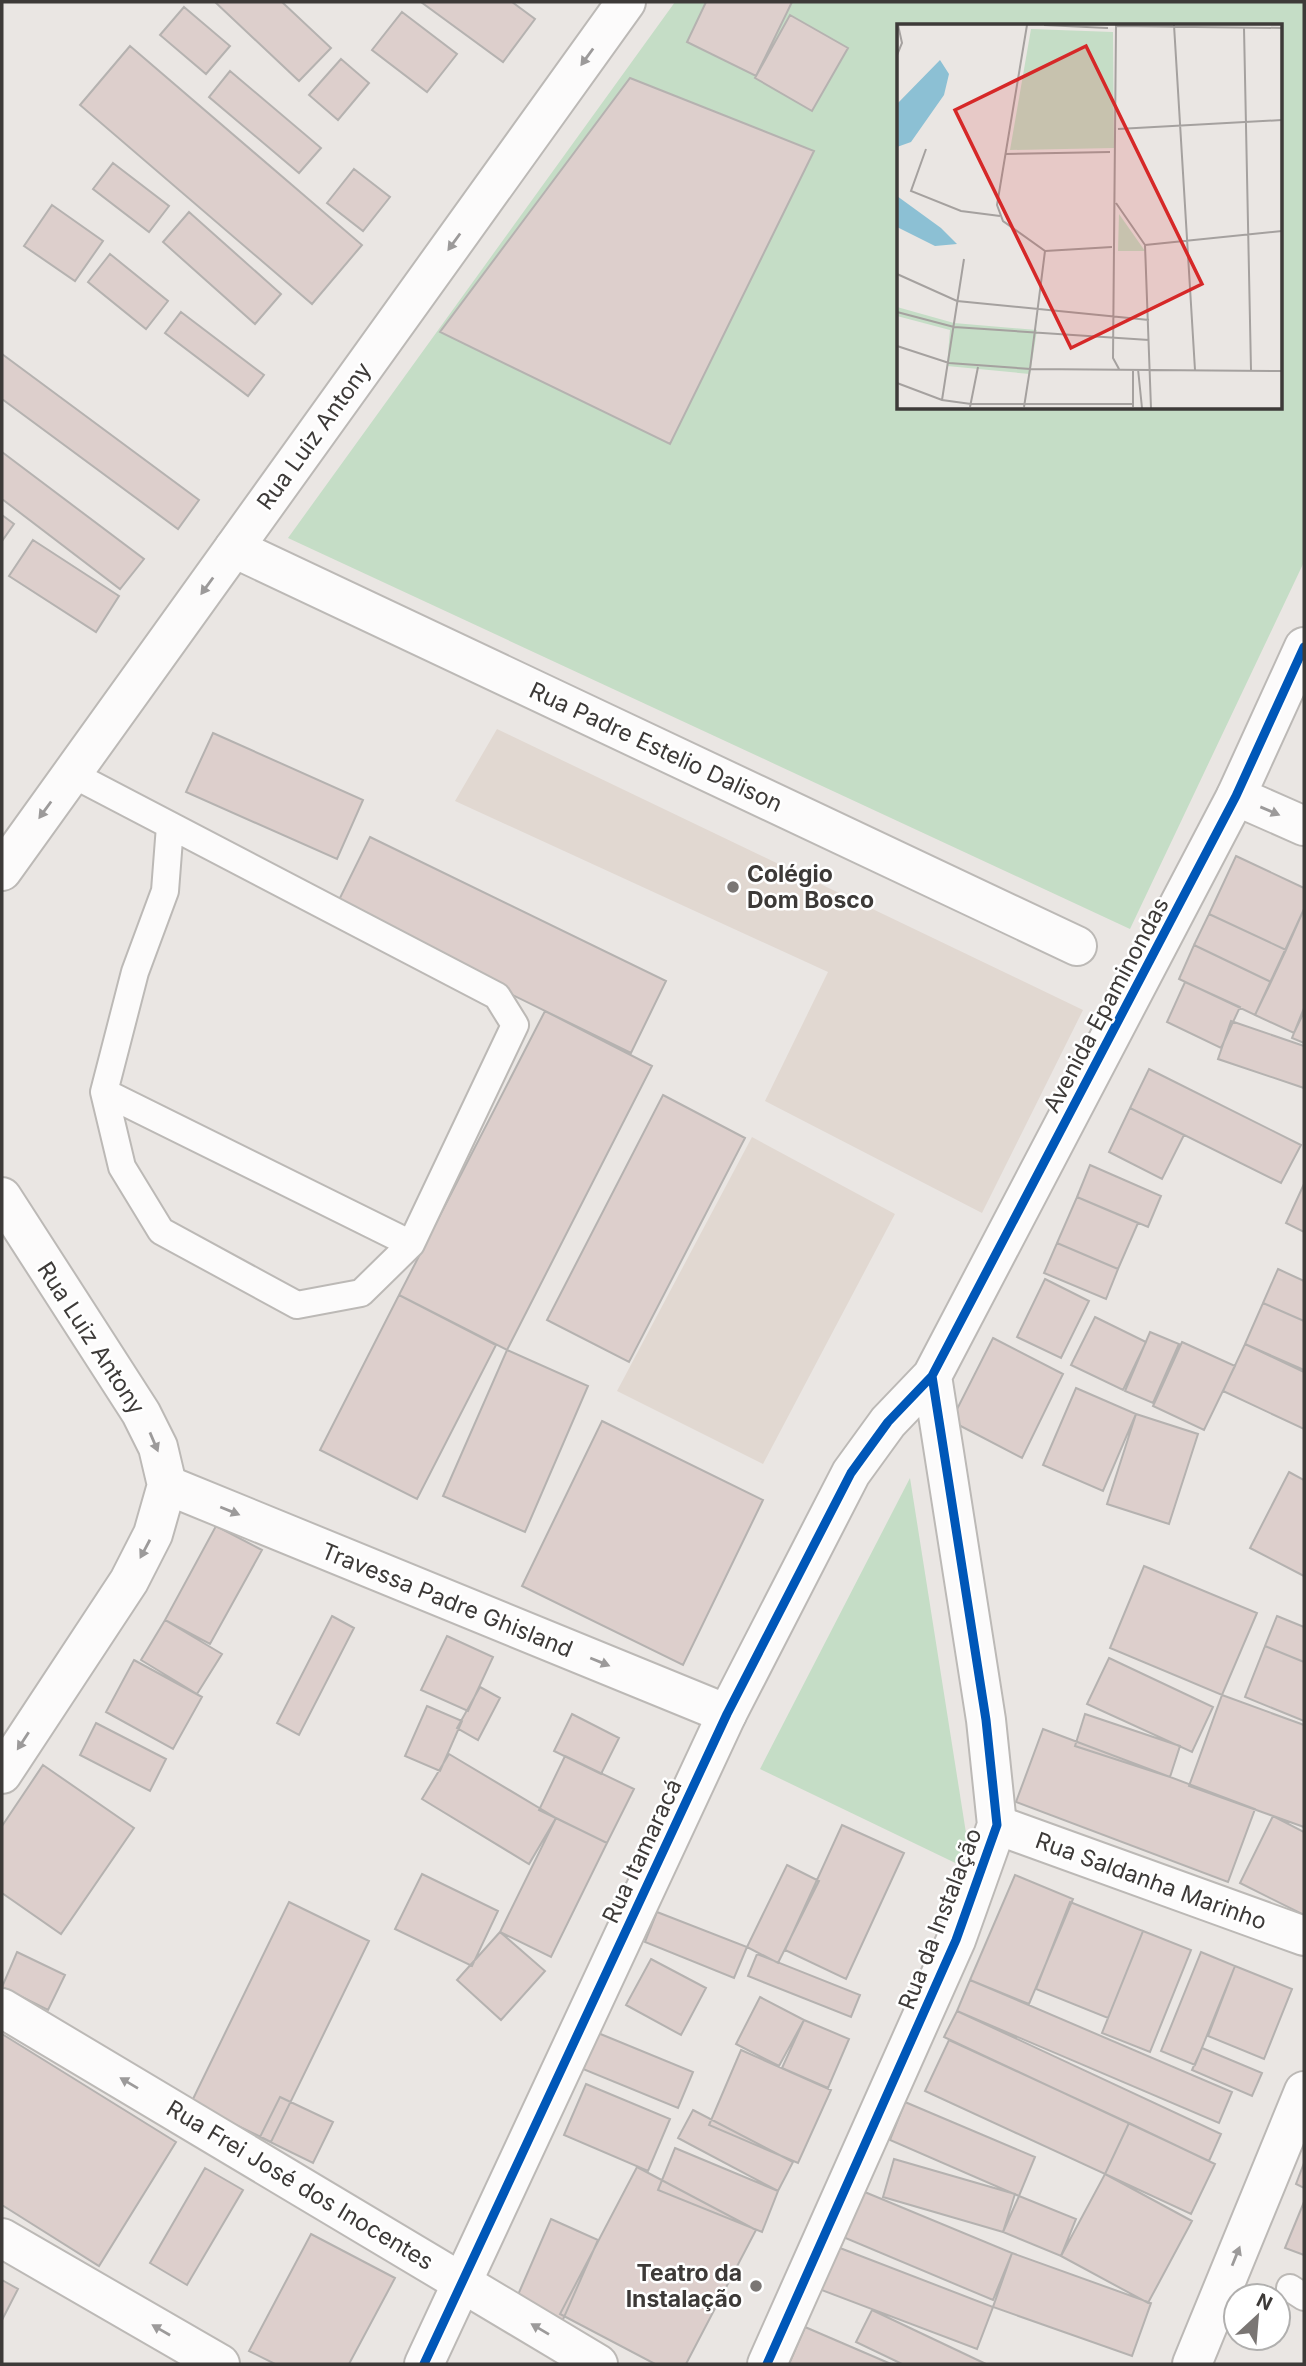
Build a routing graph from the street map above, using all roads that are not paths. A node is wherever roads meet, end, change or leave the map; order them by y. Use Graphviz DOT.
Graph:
graph roads {
  1 [pos="626,2"];
  2 [pos="234,548"];
  3 [pos="1304,647"];
  4 [pos="72,774"];
  5 [pos="1236,796"];
  6 [pos="170,825"];
  7 [pos="1304,826"];
  8 [pos="2,871"];
  9 [pos="1077,946"];
  10 [pos="104,1092"];
  11 [pos="2,1197"];
  12 [pos="411,1244"];
  13 [pos="932,1376"];
  14 [pos="167,1485"];
  15 [pos="727,1714"];
  16 [pos="2,1774"];
  17 [pos="998,1825"];
  18 [pos="1304,1936"];
  19 [pos="2,2008"];
  20 [pos="1304,2091"];
  21 [pos="2,2238"];
  22 [pos="462,2281"];
  23 [pos="220,2364"];
  24 [pos="424,2364"];
  25 [pos="598,2364"];
  26 [pos="768,2364"];
  27 [pos="1192,2364"];
  1 -- 2 [label="street, Rua Luiz Antony, one-way"];
  2 -- 4 [label="street, Rua Luiz Antony, one-way"];
  2 -- 9 [label="street, Rua Padre Estelio Dalison"];
  3 -- 5 [label="street, Avenida Epaminondas"];
  4 -- 6 [label="lane"];
  4 -- 8 [label="street, Rua Luiz Antony, one-way"];
  5 -- 7 [label="street, one-way"];
  5 -- 13 [label="street, Avenida Epaminondas"];
  6 -- 10 [label="lane"];
  6 -- 12 [label="lane"];
  10 -- 12 [label="lane"];
  10 -- 12 [label="lane"];
  11 -- 14 [label="street, Rua Luiz Antony, one-way"];
  13 -- 15 [label="street, Rua Itamaracá"];
  13 -- 17 [label="street, Rua da Instalação"];
  14 -- 15 [label="street, Travessa Padre Ghisland, one-way"];
  14 -- 16 [label="street, one-way"];
  15 -- 22 [label="street, Rua Itamaracá"];
  17 -- 18 [label="street, Rua Saldanha Marinho"];
  17 -- 26 [label="street, Rua da Instalação"];
  22 -- 19 [label="street, Rua Frei José dos Inocentes, one-way"];
  27 -- 20 [label="street, one-way"];
  23 -- 21 [label="street, one-way"];
  22 -- 24 [label="street, Rua Itamaracá"];
  25 -- 22 [label="street, Rua Frei José dos Inocentes, one-way"];
}
